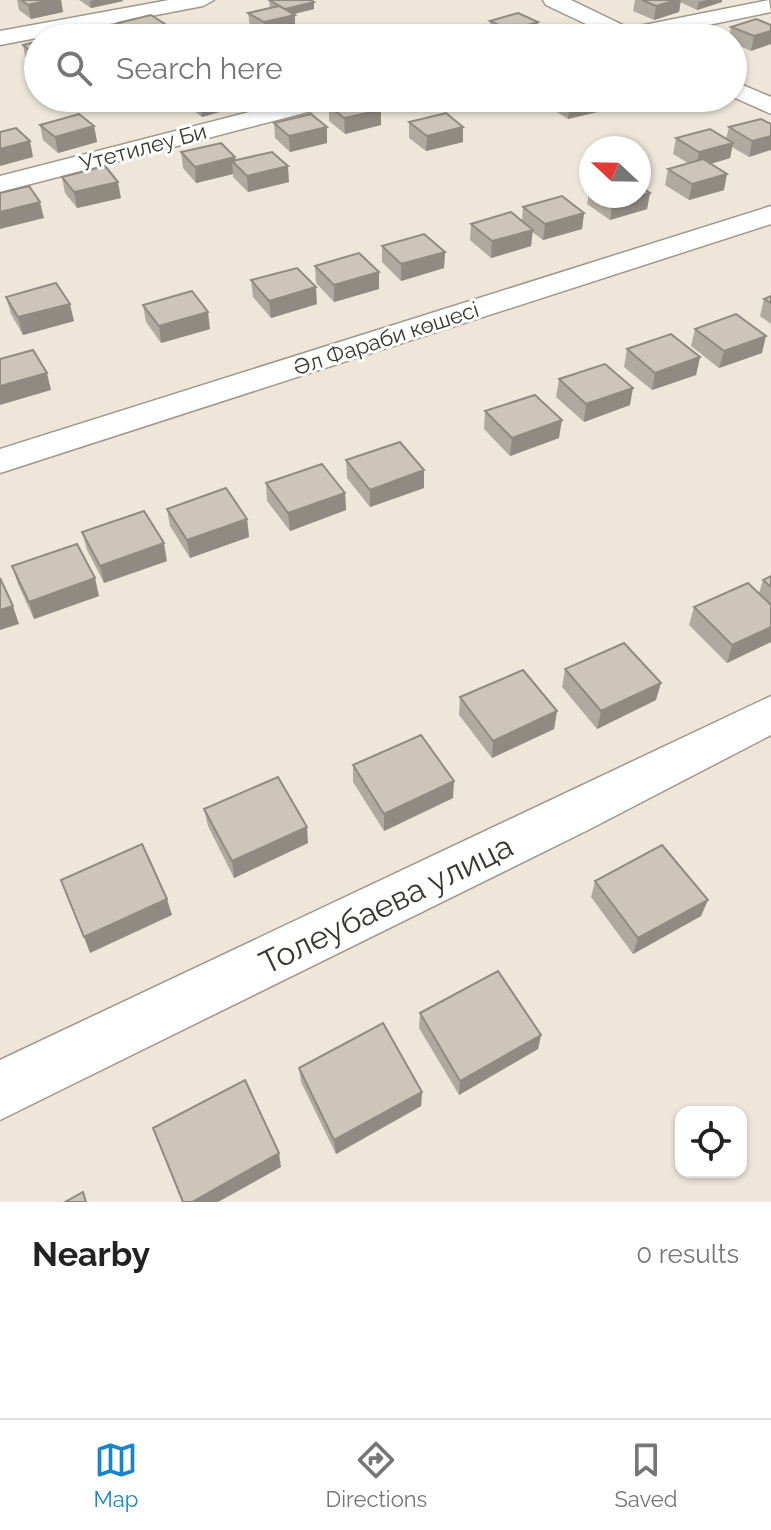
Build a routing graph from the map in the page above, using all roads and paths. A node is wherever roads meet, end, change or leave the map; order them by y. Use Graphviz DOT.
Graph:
graph roads {
  1 [pos="203,0"];
  2 [pos="554,0"];
  3 [pos="771,6"];
  4 [pos="75,24"];
  5 [pos="599,24"];
  6 [pos="686,24"];
  7 [pos="24,34"];
  8 [pos="0,38"];
  9 [pos="747,95"];
  10 [pos="771,107"];
  11 [pos="279,112"];
  12 [pos="0,184"];
  13 [pos="771,215"];
  14 [pos="0,461"];
  15 [pos="771,714"];
  16 [pos="0,1091"];
  1 -- 4 [label="street"];
  2 -- 5 [label="street"];
  3 -- 6 [label="street"];
  7 -- 8 [label="street"];
  9 -- 10 [label="street"];
  11 -- 12 [label="street, Утетилеу Би"];
  13 -- 14 [label="street, Әл Фараби көшесі"];
  15 -- 16 [label="street, Толеубаева улица"];
}
